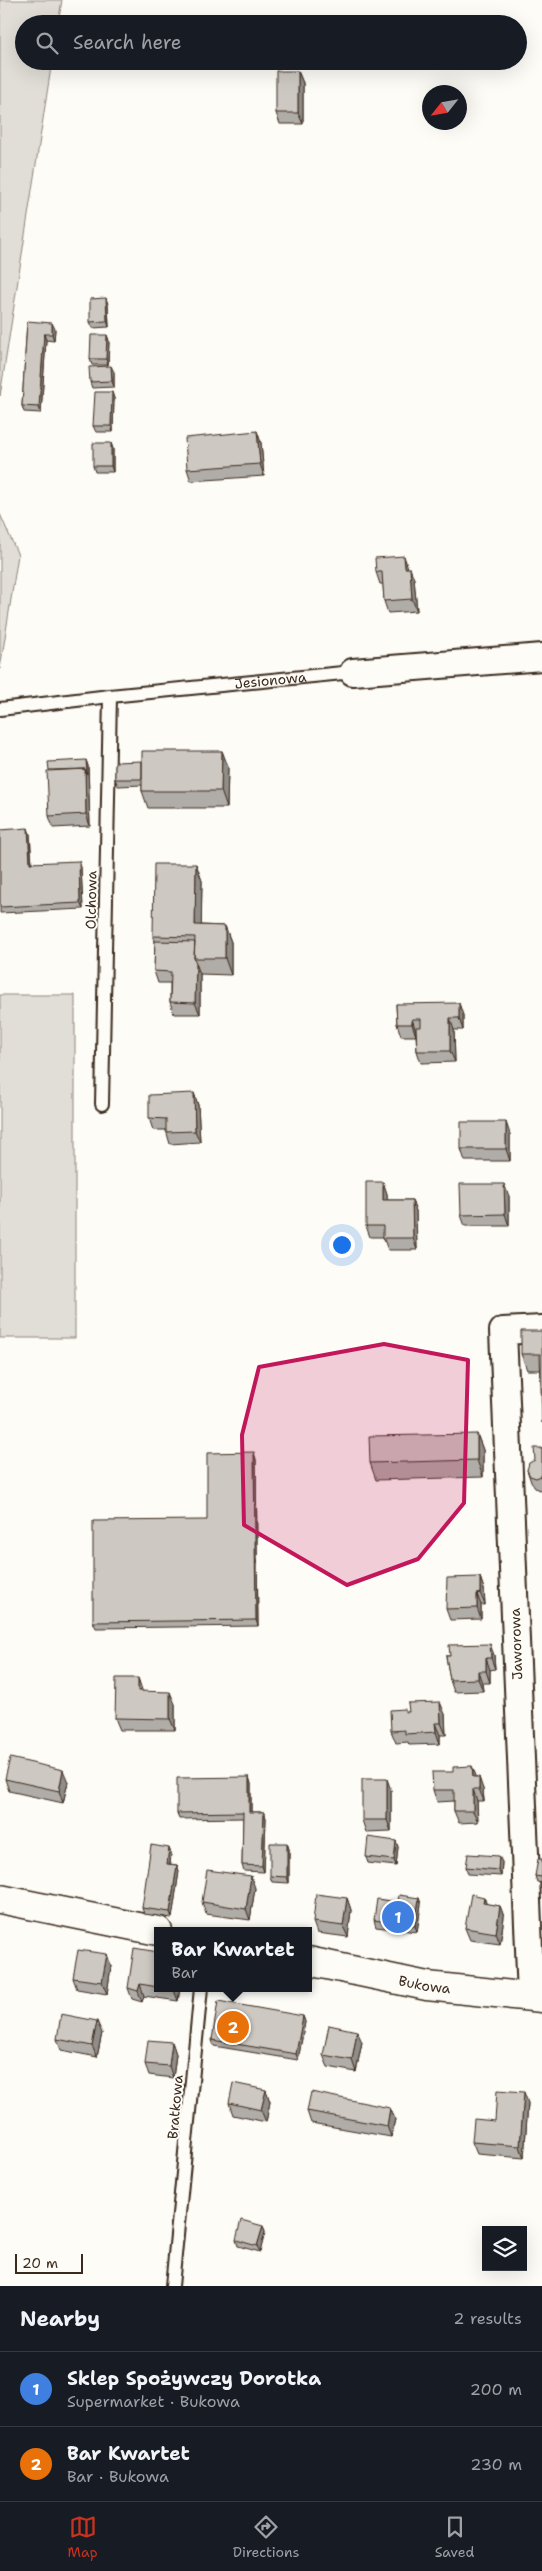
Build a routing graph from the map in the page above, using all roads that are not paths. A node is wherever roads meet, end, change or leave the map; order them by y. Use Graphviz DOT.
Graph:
graph roads {
  1 [pos="542,657"];
  2 [pos="353,672"];
  3 [pos="110,696"];
  4 [pos="0,709"];
  5 [pos="102,1104"];
  6 [pos="542,1328"];
  7 [pos="0,1899"];
  8 [pos="154,1930"];
  9 [pos="312,1963"];
  10 [pos="201,1992"];
  11 [pos="537,1997"];
  12 [pos="172,2286"];
  1 -- 2 [label="street, Jesionowa"];
  2 -- 3 [label="lane, Jesionowa"];
  3 -- 4 [label="lane, Jesionowa"];
  3 -- 5 [label="lane, Olchowa"];
  6 -- 11 [label="street, Jaworowa"];
  7 -- 8 [label="street"];
  9 -- 11 [label="street, Bukowa"];
  10 -- 12 [label="lane, Bratkowa"];
}
